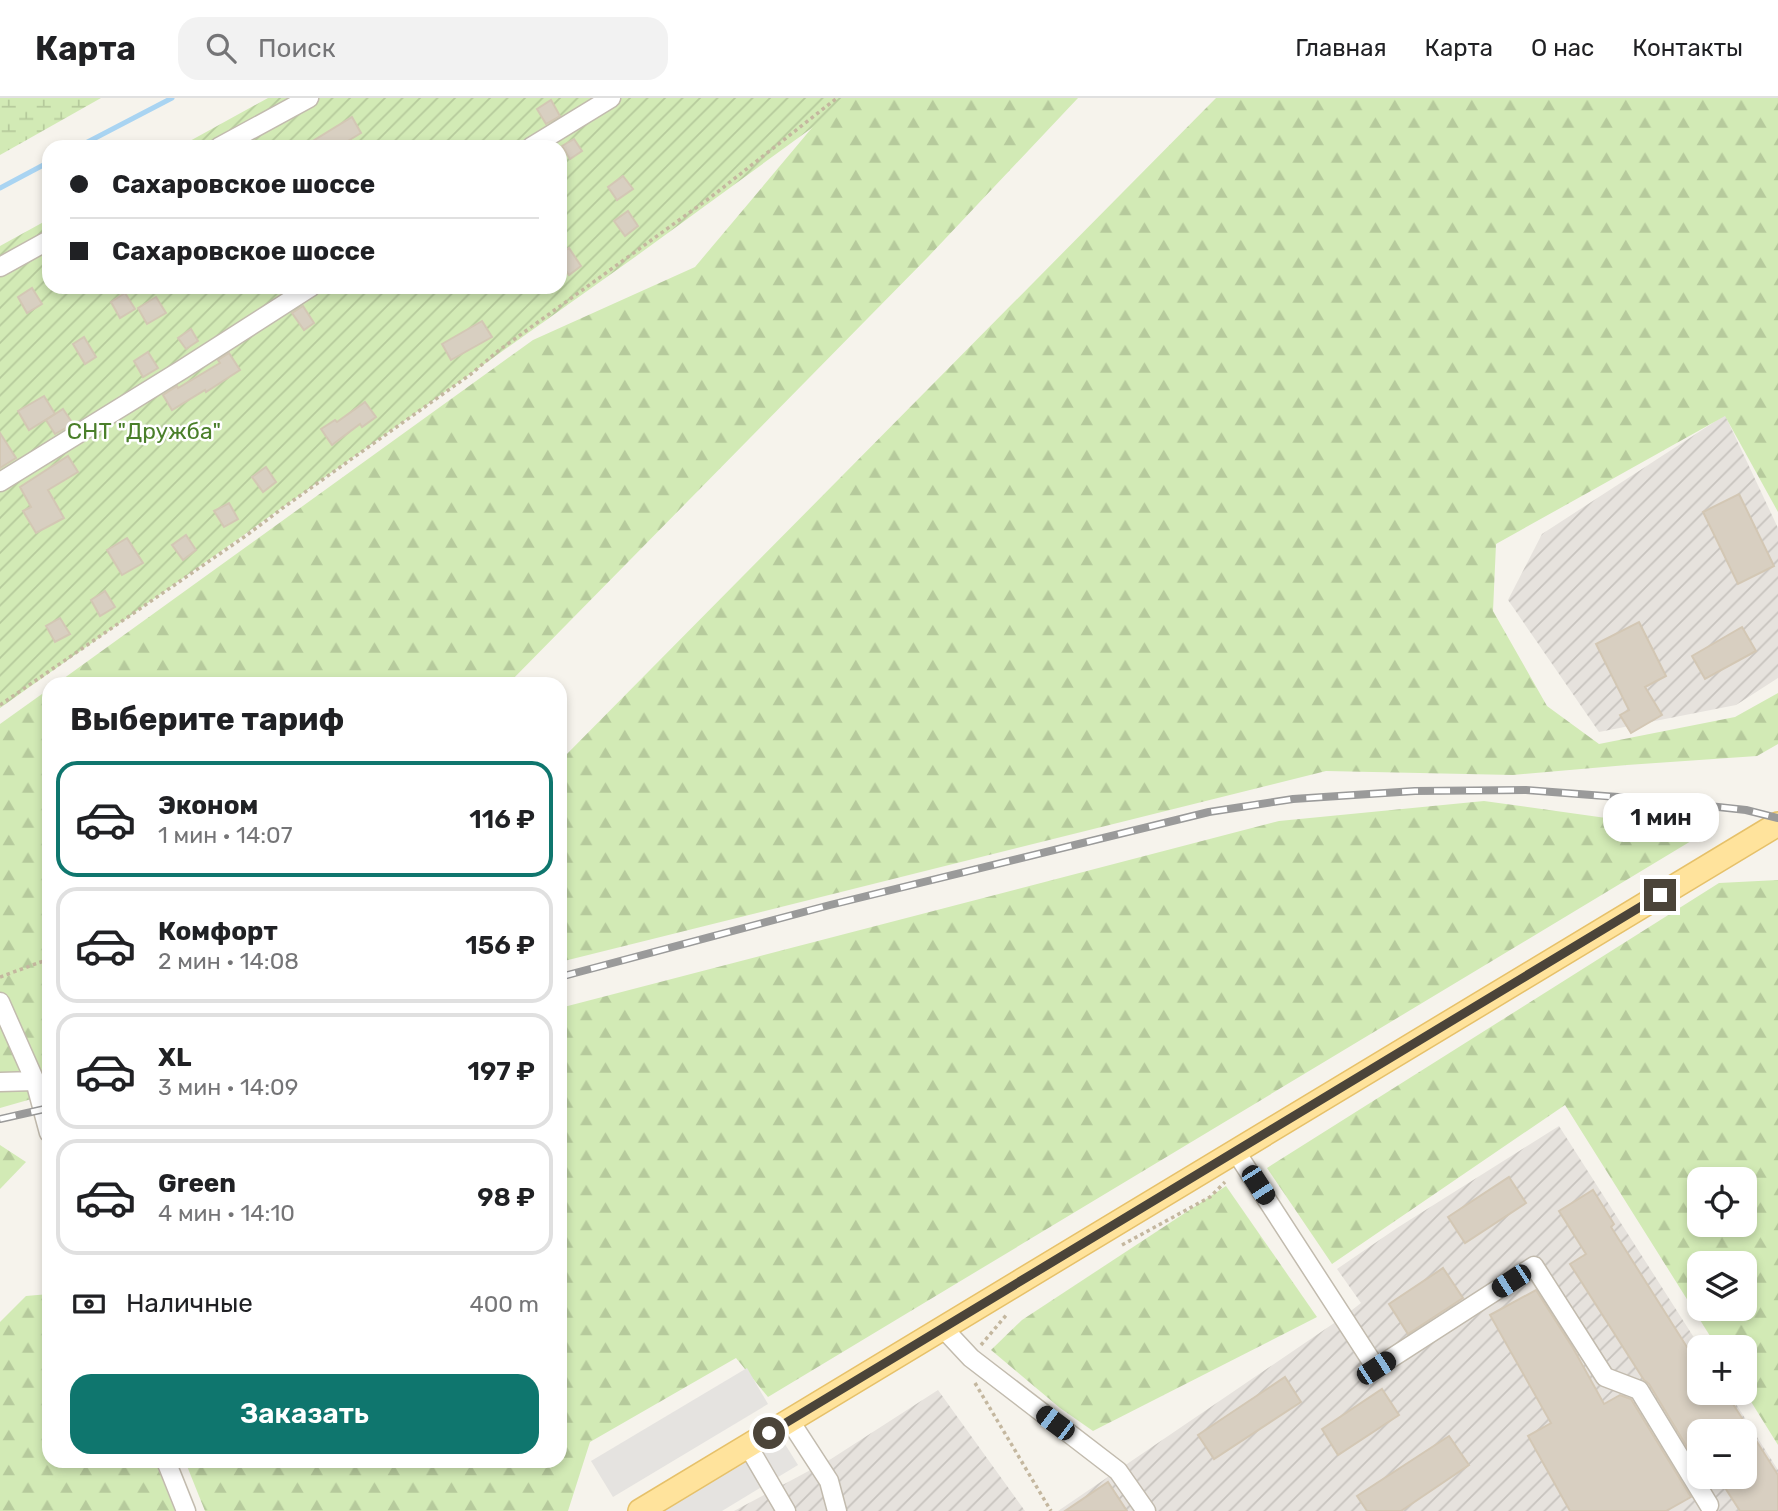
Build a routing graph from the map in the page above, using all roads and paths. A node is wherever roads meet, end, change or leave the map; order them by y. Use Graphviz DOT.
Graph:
graph roads {
  1 [pos="309,98"];
  2 [pos="611,98"];
  3 [pos="837,98"];
  4 [pos="232,140"];
  5 [pos="542,140"];
  6 [pos="42,244"];
  7 [pos="0,267"];
  8 [pos="300,294"];
  9 [pos="0,482"];
  10 [pos="0,705"];
  11 [pos="1778,824"];
  12 [pos="42,962"];
  13 [pos="0,977"];
  14 [pos="0,1002"];
  15 [pos="0,1082"];
  16 [pos="35,1082"];
  17 [pos="42,1108"];
  18 [pos="1240,1158"];
  19 [pos="1122,1245"];
  20 [pos="1014,1308"];
  21 [pos="942,1327"];
  22 [pos="970,1366"];
  23 [pos="790,1421"];
  24 [pos="748,1446"];
  25 [pos="169,1468"];
  26 [pos="1709,1505"];
  27 [pos="186,1511"];
  28 [pos="640,1511"];
  29 [pos="786,1511"];
  30 [pos="837,1511"];
  31 [pos="1051,1511"];
  32 [pos="1146,1511"];
  1 -- 4 [label="street"];
  2 -- 5 [label="street"];
  3 -- 10 [label="path"];
  6 -- 7 [label="street"];
  8 -- 9 [label="street"];
  11 -- 18 [label="main road"];
  12 -- 13 [label="path"];
  14 -- 16 [label="street"];
  15 -- 16 [label="street"];
  16 -- 17 [label="street"];
  18 -- 19 [label="path"];
  18 -- 21 [label="main road"];
  18 -- 26 [label="street"];
  20 -- 22 [label="path"];
  21 -- 22 [label="street"];
  21 -- 23 [label="main road"];
  22 -- 31 [label="path"];
  22 -- 32 [label="street"];
  23 -- 24 [label="main road"];
  23 -- 30 [label="street"];
  24 -- 28 [label="main road"];
  24 -- 29 [label="street"];
  25 -- 27 [label="street"];
}
